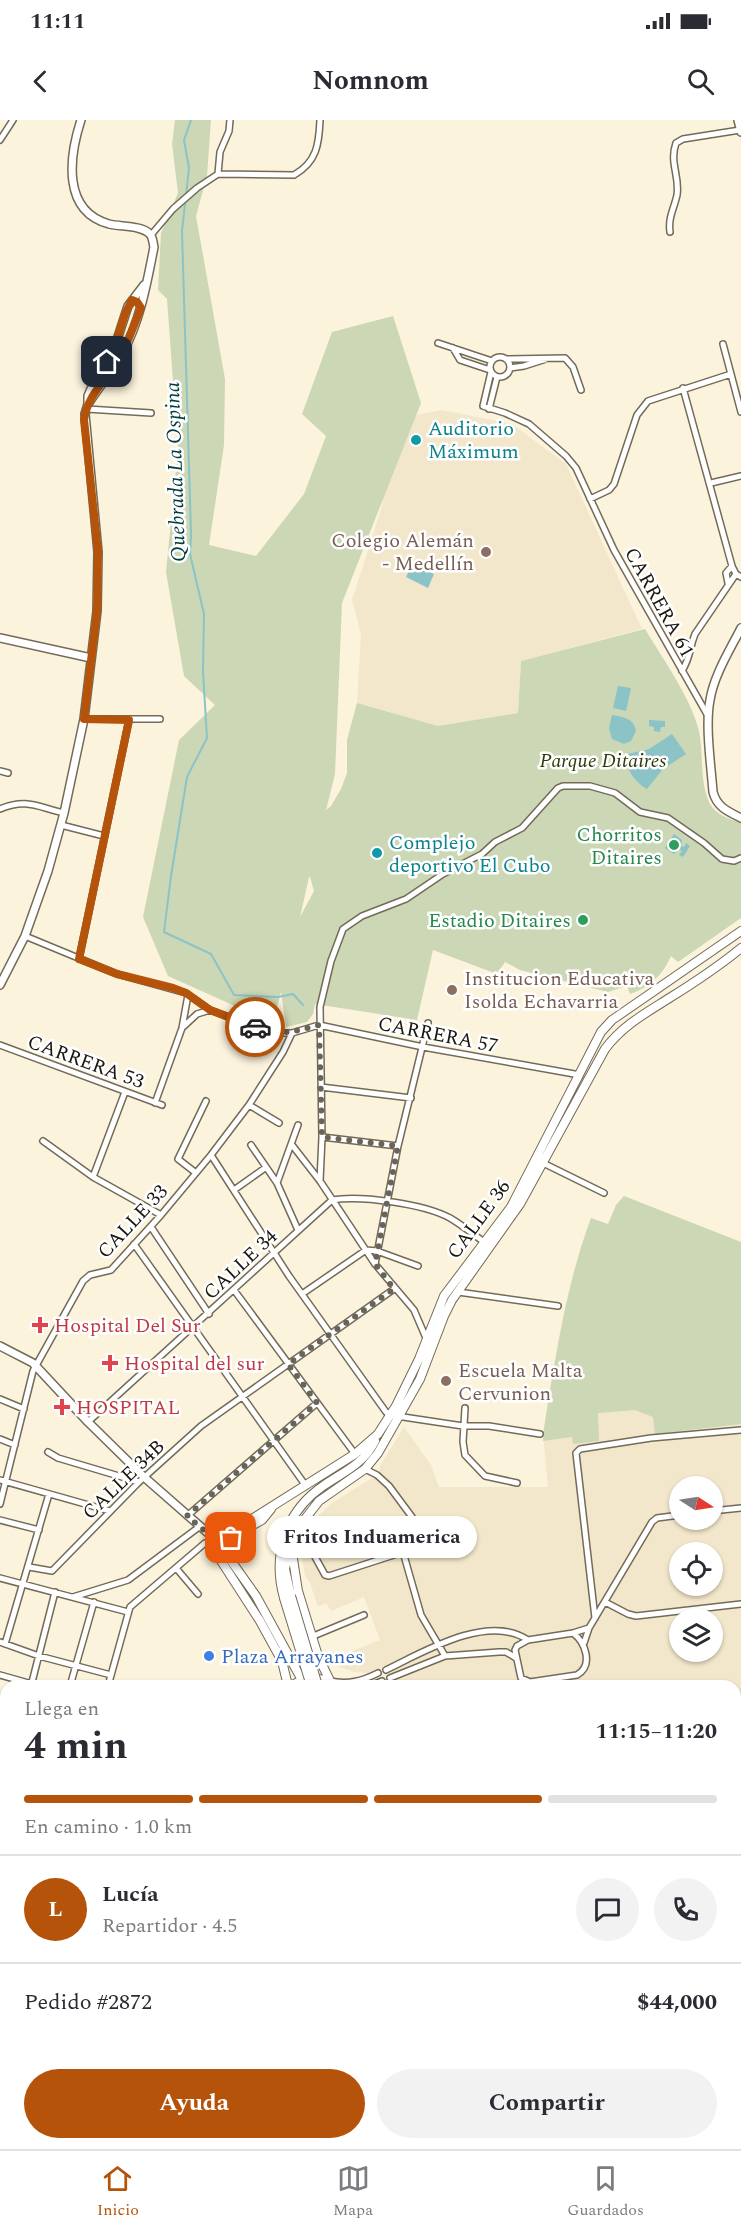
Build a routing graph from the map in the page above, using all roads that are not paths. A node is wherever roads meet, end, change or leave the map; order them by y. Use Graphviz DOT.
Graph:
graph roads {
  1 [pos="13,120"];
  2 [pos="81,120"];
  3 [pos="230,120"];
  4 [pos="320,120"];
  5 [pos="738,120"];
  6 [pos="741,131"];
  7 [pos="0,140"];
  8 [pos="218,174"];
  9 [pos="670,232"];
  10 [pos="151,235"];
  11 [pos="146,283"];
  12 [pos="132,300"];
  13 [pos="141,308"];
  14 [pos="438,344"];
  15 [pos="723,344"];
  16 [pos="453,348"];
  17 [pos="553,357"];
  18 [pos="506,359"];
  19 [pos="517,359"];
  20 [pos="489,360"];
  21 [pos="518,367"];
  22 [pos="510,368"];
  23 [pos="488,370"];
  24 [pos="731,374"];
  25 [pos="497,377"];
  26 [pos="683,388"];
  27 [pos="581,390"];
  28 [pos="88,406"];
  29 [pos="486,408"];
  30 [pos="741,412"];
  31 [pos="151,413"];
  32 [pos="741,476"];
  33 [pos="711,483"];
  34 [pos="590,499"];
  35 [pos="732,566"];
  36 [pos="738,576"];
  37 [pos="728,583"];
  38 [pos="741,628"];
  39 [pos="0,638"];
  40 [pos="91,658"];
  41 [pos="682,671"];
  42 [pos="709,717"];
  43 [pos="84,719"];
  44 [pos="129,720"];
  45 [pos="160,720"];
  46 [pos="0,771"];
  47 [pos="8,773"];
  48 [pos="0,809"];
  49 [pos="64,813"];
  50 [pos="741,817"];
  51 [pos="61,825"];
  52 [pos="104,837"];
  53 [pos="741,858"];
  54 [pos="741,931"];
  55 [pos="25,936"];
  56 [pos="741,948"];
  57 [pos="79,959"];
  58 [pos="0,985"];
  59 [pos="188,995"];
  60 [pos="210,1010"];
  61 [pos="428,1023"];
  62 [pos="319,1025"];
  63 [pos="182,1028"];
  64 [pos="278,1033"];
  65 [pos="292,1033"];
  66 [pos="289,1042"];
  67 [pos="0,1046"];
  68 [pos="423,1047"];
  69 [pos="580,1075"];
  70 [pos="321,1087"];
  71 [pos="125,1092"];
  72 [pos="411,1098"];
  73 [pos="206,1101"];
  74 [pos="249,1105"];
  75 [pos="279,1124"];
  76 [pos="298,1125"];
  77 [pos="322,1137"];
  78 [pos="43,1141"];
  79 [pos="251,1145"];
  80 [pos="292,1145"];
  81 [pos="398,1146"];
  82 [pos="211,1155"];
  83 [pos="543,1163"];
  84 [pos="265,1168"];
  85 [pos="196,1173"];
  86 [pos="93,1177"];
  87 [pos="320,1181"];
  88 [pos="277,1183"];
  89 [pos="234,1190"];
  90 [pos="604,1193"];
  91 [pos="333,1200"];
  92 [pos="387,1202"];
  93 [pos="161,1215"];
  94 [pos="151,1227"];
  95 [pos="298,1230"];
  96 [pos="484,1242"];
  97 [pos="134,1244"];
  98 [pos="366,1250"];
  99 [pos="377,1251"];
  100 [pos="274,1253"];
  101 [pos="375,1264"];
  102 [pos="418,1266"];
  103 [pos="394,1289"];
  104 [pos="234,1290"];
  105 [pos="458,1292"];
  106 [pos="302,1294"];
  107 [pos="558,1306"];
  108 [pos="208,1314"];
  109 [pos="193,1327"];
  110 [pos="331,1334"];
  111 [pos="426,1338"];
  112 [pos="0,1346"];
  113 [pos="288,1364"];
  114 [pos="36,1366"];
  115 [pos="241,1397"];
  116 [pos="0,1399"];
  117 [pos="317,1403"];
  118 [pos="465,1408"];
  119 [pos="24,1409"];
  120 [pos="390,1414"];
  121 [pos="399,1416"];
  122 [pos="88,1422"];
  123 [pos="463,1426"];
  124 [pos="741,1430"];
  125 [pos="378,1434"];
  126 [pos="540,1434"];
  127 [pos="0,1439"];
  128 [pos="274,1440"];
  129 [pos="15,1445"];
  130 [pos="48,1452"];
  131 [pos="355,1454"];
  132 [pos="365,1469"];
  133 [pos="3,1480"];
  134 [pos="142,1480"];
  135 [pos="517,1483"];
  136 [pos="306,1486"];
  137 [pos="49,1494"];
  138 [pos="0,1504"];
  139 [pos="741,1508"];
  140 [pos="723,1510"];
  141 [pos="110,1511"];
  142 [pos="310,1511"];
  143 [pos="187,1516"];
  144 [pos="669,1516"];
  145 [pos="0,1520"];
  146 [pos="199,1527"];
  147 [pos="39,1530"];
  148 [pos="217,1541"];
  149 [pos="403,1552"];
  150 [pos="314,1555"];
  151 [pos="29,1567"];
  152 [pos="176,1568"];
  153 [pos="0,1578"];
  154 [pos="23,1584"];
  155 [pos="55,1592"];
  156 [pos="198,1594"];
  157 [pos="73,1597"];
  158 [pos="287,1597"];
  159 [pos="94,1602"];
  160 [pos="605,1602"];
  161 [pos="741,1604"];
  162 [pos="128,1612"];
  163 [pos="364,1615"];
  164 [pos="595,1618"];
  165 [pos="589,1628"];
  166 [pos="573,1633"];
  167 [pos="311,1637"];
  168 [pos="528,1640"];
  169 [pos="3,1643"];
  170 [pos="439,1643"];
  171 [pos="584,1645"];
  172 [pos="39,1656"];
  173 [pos="445,1656"];
  174 [pos="516,1658"];
  175 [pos="76,1666"];
  176 [pos="386,1670"];
  177 [pos="0,1675"];
  178 [pos="111,1675"];
  179 [pos="390,1678"];
  180 [pos="521,1678"];
  181 [pos="16,1680"];
  182 [pos="32,1680"];
  183 [pos="72,1680"];
  184 [pos="110,1680"];
  185 [pos="288,1680"];
  186 [pos="302,1680"];
  187 [pos="309,1680"];
  188 [pos="316,1680"];
  189 [pos="330,1680"];
  190 [pos="360,1680"];
  191 [pos="377,1680"];
  192 [pos="526,1680"];
  193 [pos="543,1680"];
  1 -- 7 [label="street"];
  2 -- 10 [label="street"];
  3 -- 8 [label="street"];
  4 -- 8 [label="street"];
  5 -- 6 [label="street"];
  6 -- 9 [label="street"];
  8 -- 10 [label="street"];
  10 -- 11 [label="street"];
  11 -- 12 [label="street"];
  11 -- 13 [label="street"];
  12 -- 13 [label="street"];
  12 -- 28 [label="street"];
  13 -- 28 [label="street"];
  14 -- 16 [label="street"];
  15 -- 24 [label="street"];
  16 -- 20 [label="street"];
  16 -- 23 [label="street"];
  17 -- 19 [label="street"];
  17 -- 21 [label="street"];
  17 -- 27 [label="street"];
  18 -- 19 [label="street"];
  18 -- 20 [label="street"];
  18 -- 22 [label="street"];
  19 -- 21 [label="street"];
  20 -- 23 [label="street"];
  21 -- 22 [label="street"];
  22 -- 25 [label="street"];
  23 -- 25 [label="street"];
  23 -- 29 [label="street"];
  24 -- 26 [label="street"];
  24 -- 30 [label="street"];
  25 -- 29 [label="street"];
  26 -- 33 [label="street"];
  26 -- 34 [label="street"];
  28 -- 31 [label="street"];
  28 -- 40 [label="street"];
  29 -- 34 [label="street, CARRERA 61"];
  32 -- 33 [label="street"];
  33 -- 35 [label="street"];
  34 -- 41 [label="street, CARRERA 61"];
  35 -- 36 [label="street"];
  35 -- 37 [label="street"];
  36 -- 37 [label="street"];
  37 -- 41 [label="street"];
  38 -- 42 [label="street"];
  39 -- 40 [label="street"];
  40 -- 43 [label="street"];
  41 -- 42 [label="street, CARRERA 61"];
  42 -- 50 [label="street"];
  43 -- 44 [label="street"];
  43 -- 49 [label="street"];
  44 -- 45 [label="street"];
  44 -- 52 [label="street"];
  46 -- 47 [label="street"];
  48 -- 49 [label="street"];
  49 -- 51 [label="street"];
  51 -- 52 [label="street"];
  51 -- 55 [label="street"];
  52 -- 57 [label="street"];
  53 -- 62 [label="street"];
  54 -- 69 [label="main road, CALLE 36"];
  55 -- 57 [label="street"];
  55 -- 58 [label="street"];
  56 -- 83 [label="main road, CALLE 36"];
  57 -- 59 [label="street"];
  59 -- 60 [label="street"];
  59 -- 63 [label="street"];
  60 -- 63 [label="street"];
  60 -- 64 [label="street"];
  61 -- 68 [label="street"];
  62 -- 65 [label="street, CARRERA 57"];
  62 -- 68 [label="street, CARRERA 57"];
  62 -- 70 [label="street"];
  63 -- 71 [label="street, CARRERA 53"];
  64 -- 65 [label="street, CARRERA 57"];
  64 -- 66 [label="street"];
  65 -- 66 [label="street, CALLE 33"];
  66 -- 74 [label="street, CALLE 33"];
  67 -- 71 [label="street, CARRERA 53"];
  68 -- 69 [label="street, CARRERA 57"];
  68 -- 72 [label="street"];
  69 -- 96 [label="main road, CALLE 36"];
  70 -- 72 [label="street"];
  70 -- 77 [label="street"];
  71 -- 86 [label="street"];
  72 -- 81 [label="street"];
  73 -- 85 [label="street"];
  74 -- 75 [label="street"];
  74 -- 82 [label="street, CALLE 33"];
  76 -- 80 [label="street"];
  77 -- 81 [label="street"];
  77 -- 87 [label="street"];
  78 -- 86 [label="street"];
  79 -- 84 [label="street"];
  80 -- 87 [label="street"];
  80 -- 88 [label="street"];
  81 -- 92 [label="street"];
  82 -- 85 [label="street, CALLE 33"];
  82 -- 89 [label="street"];
  83 -- 90 [label="street"];
  83 -- 105 [label="main road, CALLE 36"];
  84 -- 88 [label="street"];
  84 -- 89 [label="street"];
  85 -- 93 [label="street, CALLE 33"];
  86 -- 93 [label="street"];
  87 -- 91 [label="street"];
  88 -- 95 [label="street"];
  89 -- 100 [label="street"];
  91 -- 92 [label="street"];
  91 -- 95 [label="street, CALLE 34"];
  91 -- 98 [label="street"];
  92 -- 96 [label="street"];
  92 -- 99 [label="street"];
  93 -- 94 [label="street, CALLE 33"];
  94 -- 97 [label="street, CALLE 33"];
  94 -- 108 [label="street"];
  95 -- 100 [label="street, CALLE 34"];
  96 -- 111 [label="main road, CALLE 36"];
  97 -- 109 [label="street"];
  97 -- 114 [label="street, CALLE 33"];
  98 -- 99 [label="street"];
  98 -- 101 [label="street"];
  98 -- 106 [label="street"];
  99 -- 101 [label="street"];
  99 -- 102 [label="street"];
  100 -- 104 [label="street, CALLE 34"];
  100 -- 106 [label="street"];
  101 -- 103 [label="street"];
  103 -- 110 [label="street, CALLE 34B"];
  103 -- 111 [label="street"];
  104 -- 108 [label="street, CALLE 34"];
  104 -- 113 [label="street"];
  105 -- 107 [label="street"];
  105 -- 121 [label="main road, CALLE 36"];
  106 -- 110 [label="street"];
  108 -- 109 [label="street, CALLE 34"];
  109 -- 115 [label="street"];
  109 -- 122 [label="street, CALLE 34"];
  110 -- 113 [label="street, CALLE 34B"];
  110 -- 120 [label="street"];
  111 -- 120 [label="main road, CALLE 36"];
  112 -- 114 [label="street"];
  113 -- 115 [label="street, CALLE 34B"];
  113 -- 117 [label="street"];
  114 -- 119 [label="street, CALLE 33"];
  114 -- 122 [label="street"];
  115 -- 128 [label="street"];
  115 -- 134 [label="street, CALLE 34B"];
  116 -- 119 [label="street"];
  117 -- 128 [label="street"];
  117 -- 131 [label="street"];
  118 -- 123 [label="street"];
  119 -- 129 [label="street, CALLE 33"];
  120 -- 121 [label="street"];
  120 -- 125 [label="main road, CALLE 36"];
  121 -- 123 [label="street"];
  121 -- 132 [label="main road, CALLE 36"];
  122 -- 134 [label="street"];
  123 -- 126 [label="street"];
  123 -- 135 [label="street"];
  124 -- 164 [label="street"];
  125 -- 131 [label="main road, CALLE 36"];
  125 -- 158 [label="main road"];
  127 -- 129 [label="street"];
  128 -- 136 [label="street"];
  128 -- 143 [label="street"];
  129 -- 133 [label="street, CALLE 33"];
  130 -- 134 [label="street"];
  131 -- 136 [label="main road, CALLE 36"];
  132 -- 142 [label="main road, CALLE 36"];
  132 -- 149 [label="street"];
  133 -- 137 [label="street"];
  133 -- 138 [label="street, CALLE 33"];
  134 -- 141 [label="street, CALLE 34B"];
  134 -- 143 [label="street"];
  136 -- 148 [label="main road, CALLE 36"];
  137 -- 141 [label="street"];
  137 -- 147 [label="street"];
  139 -- 140 [label="street"];
  141 -- 151 [label="street, CALLE 34B"];
  142 -- 158 [label="main road"];
  142 -- 167 [label="main road, CALLE 36"];
  143 -- 146 [label="street"];
  144 -- 160 [label="street"];
  145 -- 147 [label="street"];
  146 -- 148 [label="street"];
  146 -- 157 [label="street"];
  147 -- 151 [label="street"];
  148 -- 152 [label="street, CALLE 36"];
  148 -- 185 [label="main road"];
  148 -- 186 [label="main road"];
  149 -- 150 [label="street"];
  149 -- 170 [label="street"];
  151 -- 154 [label="street"];
  152 -- 156 [label="street"];
  152 -- 162 [label="street, CALLE 36"];
  153 -- 154 [label="street"];
  154 -- 155 [label="street"];
  154 -- 169 [label="street"];
  155 -- 157 [label="street"];
  155 -- 172 [label="street"];
  157 -- 159 [label="street"];
  158 -- 187 [label="main road, bridge"];
  158 -- 188 [label="main road, bridge"];
  159 -- 162 [label="street"];
  159 -- 175 [label="street"];
  160 -- 161 [label="street"];
  160 -- 164 [label="street"];
  162 -- 178 [label="street, CALLE 36"];
  163 -- 167 [label="street"];
  164 -- 165 [label="street"];
  165 -- 166 [label="street"];
  165 -- 171 [label="street"];
  166 -- 168 [label="street"];
  166 -- 171 [label="street"];
  167 -- 189 [label="main road"];
  168 -- 170 [label="street"];
  168 -- 174 [label="street"];
  169 -- 172 [label="street"];
  170 -- 173 [label="street"];
  170 -- 176 [label="street"];
  171 -- 193 [label="street"];
  172 -- 175 [label="street"];
  172 -- 182 [label="street"];
  173 -- 174 [label="street"];
  173 -- 179 [label="street"];
  174 -- 180 [label="street"];
  175 -- 178 [label="street"];
  175 -- 183 [label="street"];
  177 -- 181 [label="street"];
  178 -- 184 [label="street, CALLE 36"];
  180 -- 192 [label="street"];
  190 -- 191 [label="street"];
}
